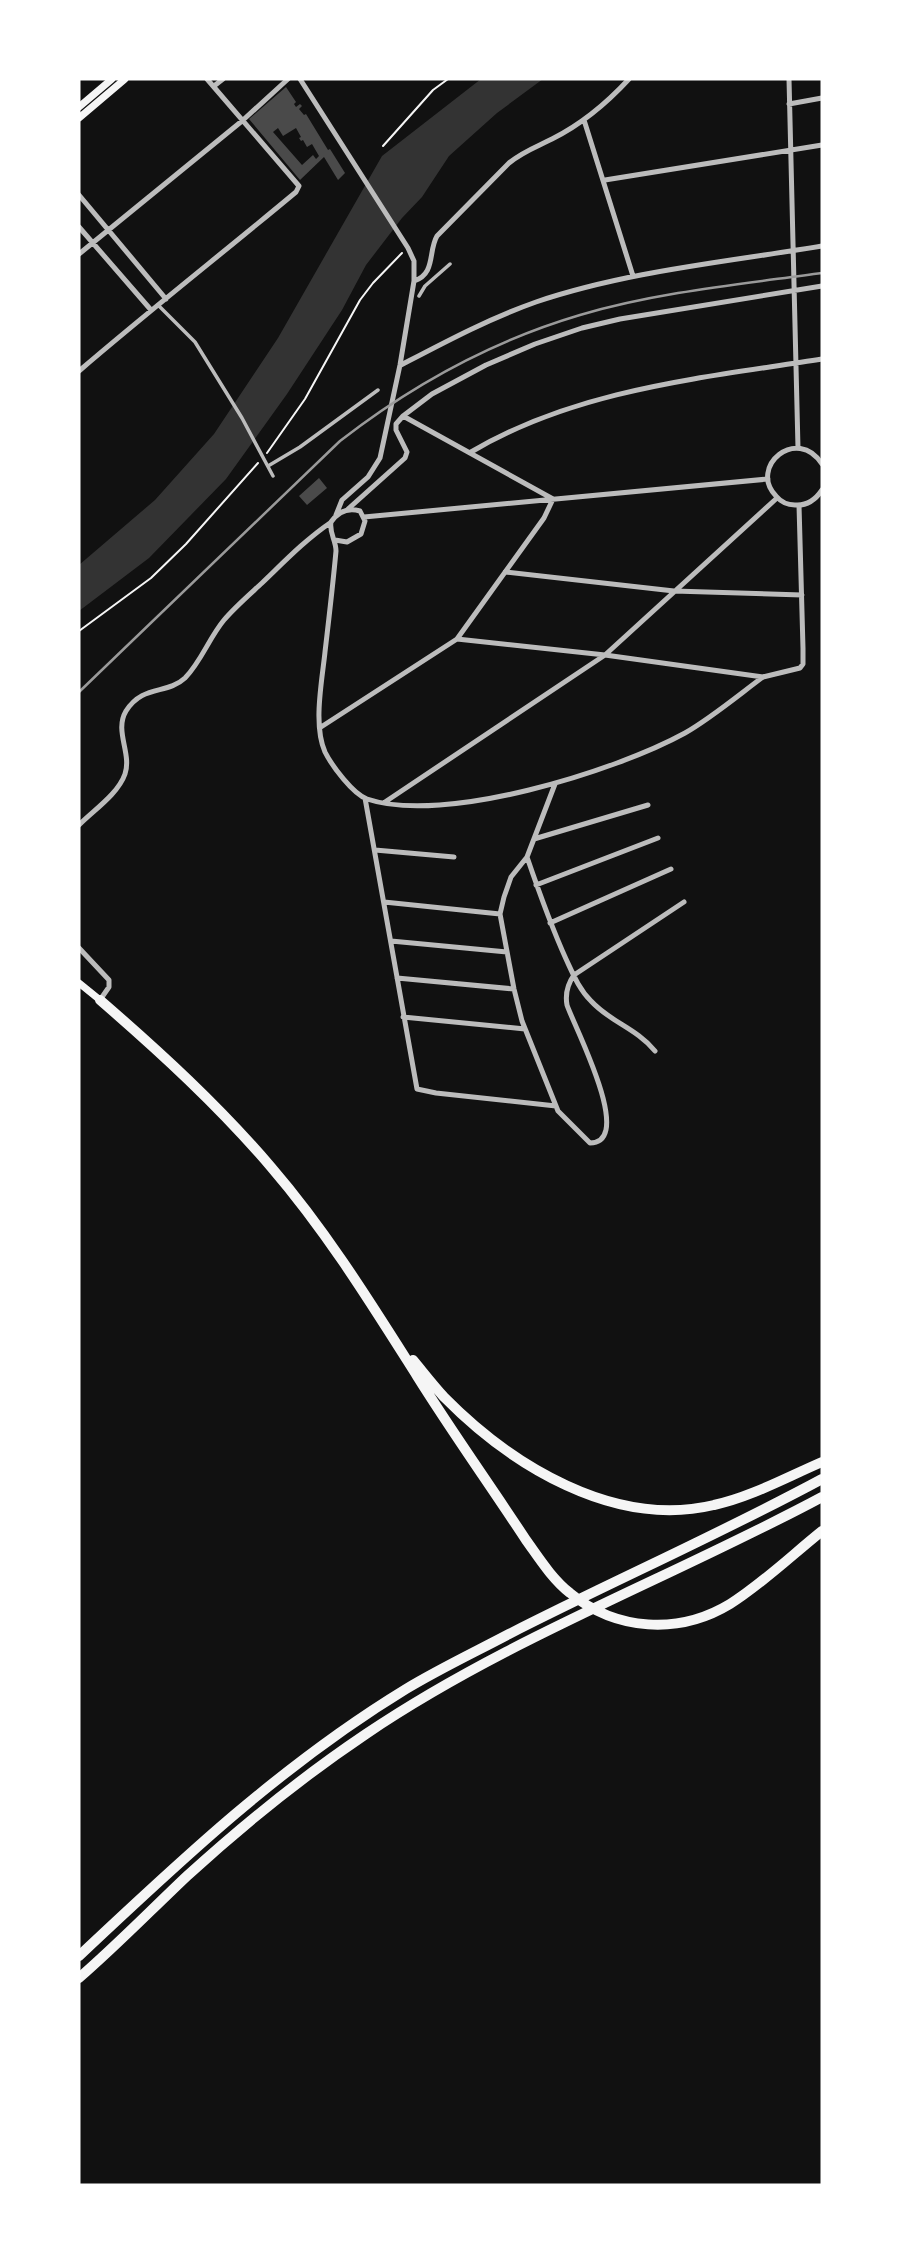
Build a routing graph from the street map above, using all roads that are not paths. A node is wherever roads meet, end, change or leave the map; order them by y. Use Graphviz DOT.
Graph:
graph roads {
  1 [pos="125,79"];
  2 [pos="207,79"];
  3 [pos="223,79"];
  4 [pos="288,79"];
  5 [pos="300,79"];
  6 [pos="629,79"];
  7 [pos="789,79"];
  8 [pos="109,80"];
  9 [pos="214,86"];
  10 [pos="822,98"];
  11 [pos="789,104"];
  12 [pos="79,107"];
  13 [pos="79,118"];
  14 [pos="584,120"];
  15 [pos="242,121"];
  16 [pos="822,145"];
  17 [pos="790,149"];
  18 [pos="605,180"];
  19 [pos="79,195"];
  20 [pos="79,227"];
  21 [pos="108,230"];
  22 [pos="92,243"];
  23 [pos="822,246"];
  24 [pos="79,254"];
  25 [pos="450,264"];
  26 [pos="634,276"];
  27 [pos="414,281"];
  28 [pos="822,286"];
  29 [pos="419,296"];
  30 [pos="166,299"];
  31 [pos="158,305"];
  32 [pos="151,310"];
  33 [pos="822,359"];
  34 [pos="796,363"];
  35 [pos="400,365"];
  36 [pos="79,371"];
  37 [pos="378,390"];
  38 [pos="403,415"];
  39 [pos="798,448"];
  40 [pos="471,452"];
  41 [pos="267,464"];
  42 [pos="822,464"];
  43 [pos="273,476"];
  44 [pos="768,479"];
  45 [pos="822,490"];
  46 [pos="777,498"];
  47 [pos="553,499"];
  48 [pos="799,505"];
  49 [pos="348,509"];
  50 [pos="337,515"];
  51 [pos="364,517"];
  52 [pos="331,522"];
  53 [pos="335,540"];
  54 [pos="505,572"];
  55 [pos="674,591"];
  56 [pos="802,595"];
  57 [pos="457,639"];
  58 [pos="605,655"];
  59 [pos="763,677"];
  60 [pos="321,727"];
  61 [pos="555,784"];
  62 [pos="365,798"];
  63 [pos="385,802"];
  64 [pos="648,805"];
  65 [pos="79,825"];
  66 [pos="658,838"];
  67 [pos="534,839"];
  68 [pos="375,850"];
  69 [pos="454,857"];
  70 [pos="527,857"];
  71 [pos="671,869"];
  72 [pos="536,885"];
  73 [pos="384,902"];
  74 [pos="684,902"];
  75 [pos="500,915"];
  76 [pos="550,923"];
  77 [pos="391,941"];
  78 [pos="79,948"];
  79 [pos="507,952"];
  80 [pos="574,975"];
  81 [pos="397,978"];
  82 [pos="79,982"];
  83 [pos="514,989"];
  84 [pos="100,1000"];
  85 [pos="403,1017"];
  86 [pos="525,1029"];
  87 [pos="655,1051"];
  88 [pos="556,1106"];
  89 [pos="397,1343"];
  90 [pos="822,1462"];
  91 [pos="822,1479"];
  92 [pos="822,1497"];
  93 [pos="822,1531"];
  94 [pos="79,1956"];
  95 [pos="79,1978"];
  1 -- 13 [label="main road"];
  2 -- 9 [label="street"];
  3 -- 9 [label="street"];
  4 -- 15 [label="street"];
  5 -- 27 [label="street"];
  6 -- 14 [label="street"];
  7 -- 11 [label="street"];
  8 -- 12 [label="main road"];
  9 -- 15 [label="street"];
  10 -- 11 [label="street"];
  11 -- 17 [label="street"];
  14 -- 18 [label="street"];
  14 -- 27 [label="street"];
  15 -- 21 [label="street"];
  15 -- 30 [label="street"];
  16 -- 17 [label="street"];
  17 -- 18 [label="street"];
  17 -- 34 [label="street"];
  18 -- 26 [label="street"];
  19 -- 21 [label="street"];
  20 -- 22 [label="street"];
  21 -- 22 [label="street"];
  21 -- 30 [label="street"];
  22 -- 24 [label="street"];
  22 -- 32 [label="street"];
  23 -- 26 [label="street"];
  25 -- 29 [label="street"];
  26 -- 35 [label="street"];
  27 -- 35 [label="street"];
  28 -- 38 [label="street"];
  30 -- 31 [label="street"];
  31 -- 32 [label="street"];
  31 -- 41 [label="street"];
  32 -- 36 [label="street"];
  33 -- 34 [label="street"];
  34 -- 39 [label="street"];
  34 -- 40 [label="street"];
  35 -- 50 [label="street"];
  37 -- 41 [label="street"];
  38 -- 40 [label="street"];
  38 -- 49 [label="street"];
  39 -- 42 [label="street"];
  39 -- 44 [label="street"];
  40 -- 47 [label="street"];
  41 -- 43 [label="street"];
  44 -- 46 [label="street"];
  44 -- 47 [label="street"];
  45 -- 48 [label="street"];
  46 -- 48 [label="street"];
  46 -- 55 [label="street"];
  47 -- 51 [label="street"];
  47 -- 54 [label="street"];
  48 -- 56 [label="street"];
  49 -- 50 [label="street"];
  49 -- 51 [label="street"];
  50 -- 52 [label="street"];
  51 -- 53 [label="street"];
  52 -- 53 [label="street"];
  52 -- 65 [label="street"];
  53 -- 60 [label="street"];
  54 -- 55 [label="street"];
  54 -- 57 [label="street"];
  55 -- 56 [label="street"];
  55 -- 58 [label="street"];
  56 -- 59 [label="street"];
  57 -- 58 [label="street"];
  57 -- 60 [label="street"];
  58 -- 59 [label="street"];
  58 -- 63 [label="street"];
  59 -- 61 [label="street"];
  60 -- 62 [label="street"];
  61 -- 63 [label="street"];
  61 -- 67 [label="street"];
  62 -- 63 [label="street"];
  62 -- 68 [label="street"];
  64 -- 67 [label="street"];
  66 -- 72 [label="street"];
  67 -- 70 [label="street"];
  68 -- 69 [label="street"];
  68 -- 73 [label="street"];
  70 -- 72 [label="street"];
  70 -- 75 [label="street"];
  71 -- 76 [label="street"];
  72 -- 76 [label="street"];
  73 -- 75 [label="street"];
  73 -- 77 [label="street"];
  74 -- 80 [label="street"];
  75 -- 79 [label="street"];
  76 -- 80 [label="street"];
  77 -- 79 [label="street"];
  77 -- 81 [label="street"];
  78 -- 84 [label="street"];
  79 -- 83 [label="street"];
  80 -- 87 [label="street"];
  80 -- 88 [label="street"];
  81 -- 83 [label="street"];
  81 -- 85 [label="street"];
  82 -- 84 [label="main road"];
  83 -- 86 [label="street"];
  84 -- 89 [label="highway"];
  85 -- 86 [label="street"];
  85 -- 88 [label="street"];
  86 -- 88 [label="street"];
  89 -- 90 [label="highway"];
  89 -- 93 [label="highway"];
  91 -- 94 [label="highway"];
  92 -- 95 [label="highway"];
}
